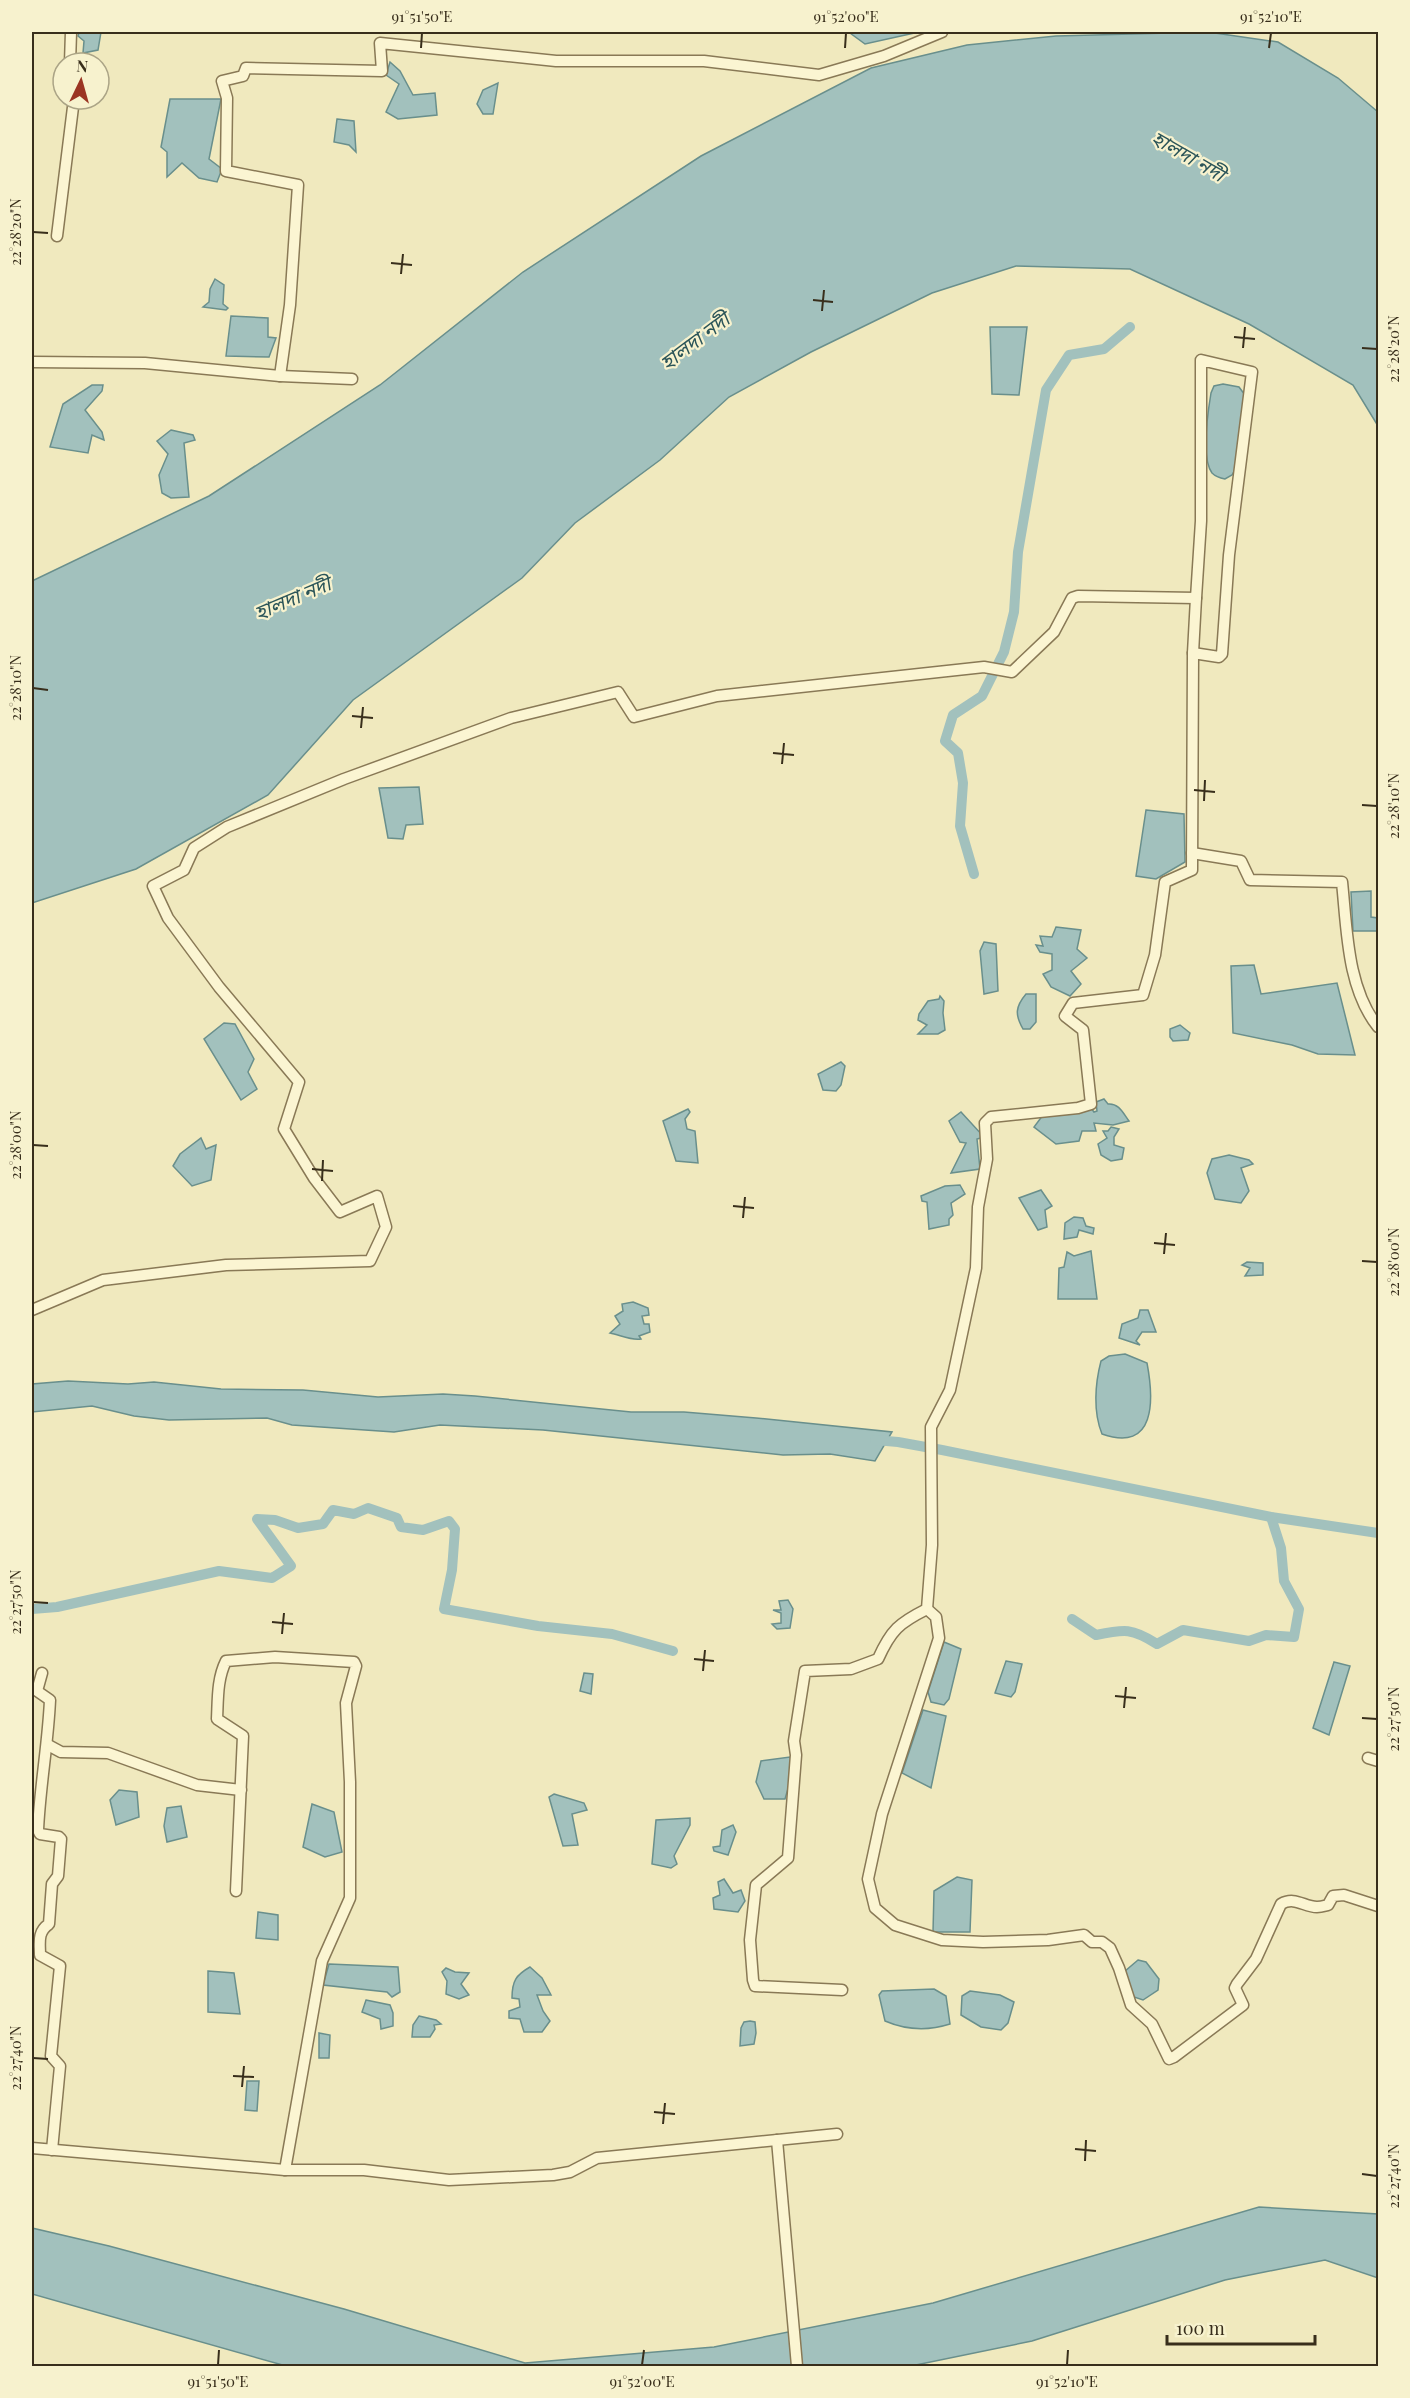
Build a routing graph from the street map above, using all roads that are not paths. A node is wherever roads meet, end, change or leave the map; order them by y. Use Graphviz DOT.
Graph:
graph roads {
  1 [pos="71,32"];
  2 [pos="381,32"];
  3 [pos="942,32"];
  4 [pos="380,43"];
  5 [pos="70,51"];
  6 [pos="73,111"];
  7 [pos="57,236"];
  8 [pos="32,362"];
  9 [pos="280,376"];
  10 [pos="352,379"];
  11 [pos="1196,598"];
  12 [pos="1193,653"];
  13 [pos="1192,853"];
  14 [pos="1378,1026"];
  15 [pos="32,1310"];
  16 [pos="927,1609"];
  17 [pos="42,1673"];
  18 [pos="48,1745"];
  19 [pos="241,1790"];
  20 [pos="236,1891"];
  21 [pos="1378,1906"];
  22 [pos="842,1990"];
  23 [pos="837,2134"];
  24 [pos="777,2140"];
  25 [pos="32,2148"];
  26 [pos="52,2150"];
  27 [pos="285,2170"];
  28 [pos="797,2367"];
  1 -- 5 [label="street"];
  2 -- 4 [label="street"];
  3 -- 4 [label="street"];
  4 -- 9 [label="street"];
  6 -- 7 [label="street"];
  8 -- 9 [label="street"];
  9 -- 10 [label="street"];
  11 -- 12 [label="street"];
  11 -- 12 [label="street"];
  11 -- 15 [label="street"];
  12 -- 13 [label="street"];
  13 -- 14 [label="street"];
  13 -- 16 [label="street"];
  16 -- 21 [label="street"];
  16 -- 22 [label="street"];
  17 -- 18 [label="street"];
  18 -- 19 [label="street"];
  18 -- 26 [label="street"];
  19 -- 20 [label="street"];
  19 -- 27 [label="street"];
  23 -- 24 [label="street"];
  24 -- 27 [label="street"];
  24 -- 28 [label="street"];
  25 -- 26 [label="street"];
  26 -- 27 [label="street"];
}
